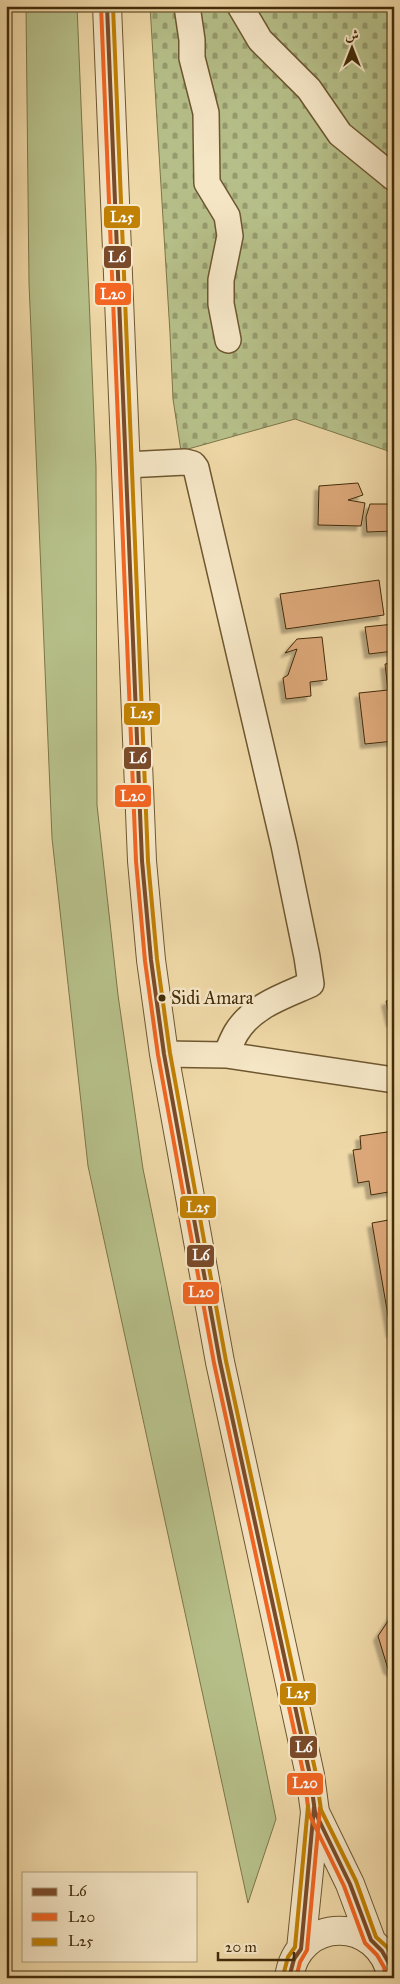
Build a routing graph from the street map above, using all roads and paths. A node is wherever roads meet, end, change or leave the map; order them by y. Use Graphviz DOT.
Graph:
graph roads {
  1 [pos="107,6"];
  2 [pos="187,6"];
  3 [pos="240,6"];
  4 [pos="394,178"];
  5 [pos="228,340"];
  6 [pos="126,466"];
  7 [pos="164,1054"];
  8 [pos="226,1055"];
  9 [pos="394,1080"];
  10 [pos="315,1812"];
  11 [pos="371,1940"];
  12 [pos="301,1949"];
  13 [pos="289,1978"];
  14 [pos="392,1978"];
  1 -- 6 [label="street"];
  2 -- 5 [label="street"];
  3 -- 4 [label="street"];
  6 -- 7 [label="street"];
  6 -- 8 [label="street"];
  7 -- 8 [label="street"];
  7 -- 10 [label="street"];
  8 -- 9 [label="street"];
  10 -- 11 [label="street"];
  10 -- 12 [label="street"];
  11 -- 12 [label="street"];
  11 -- 14 [label="street"];
  12 -- 13 [label="street"];
}
